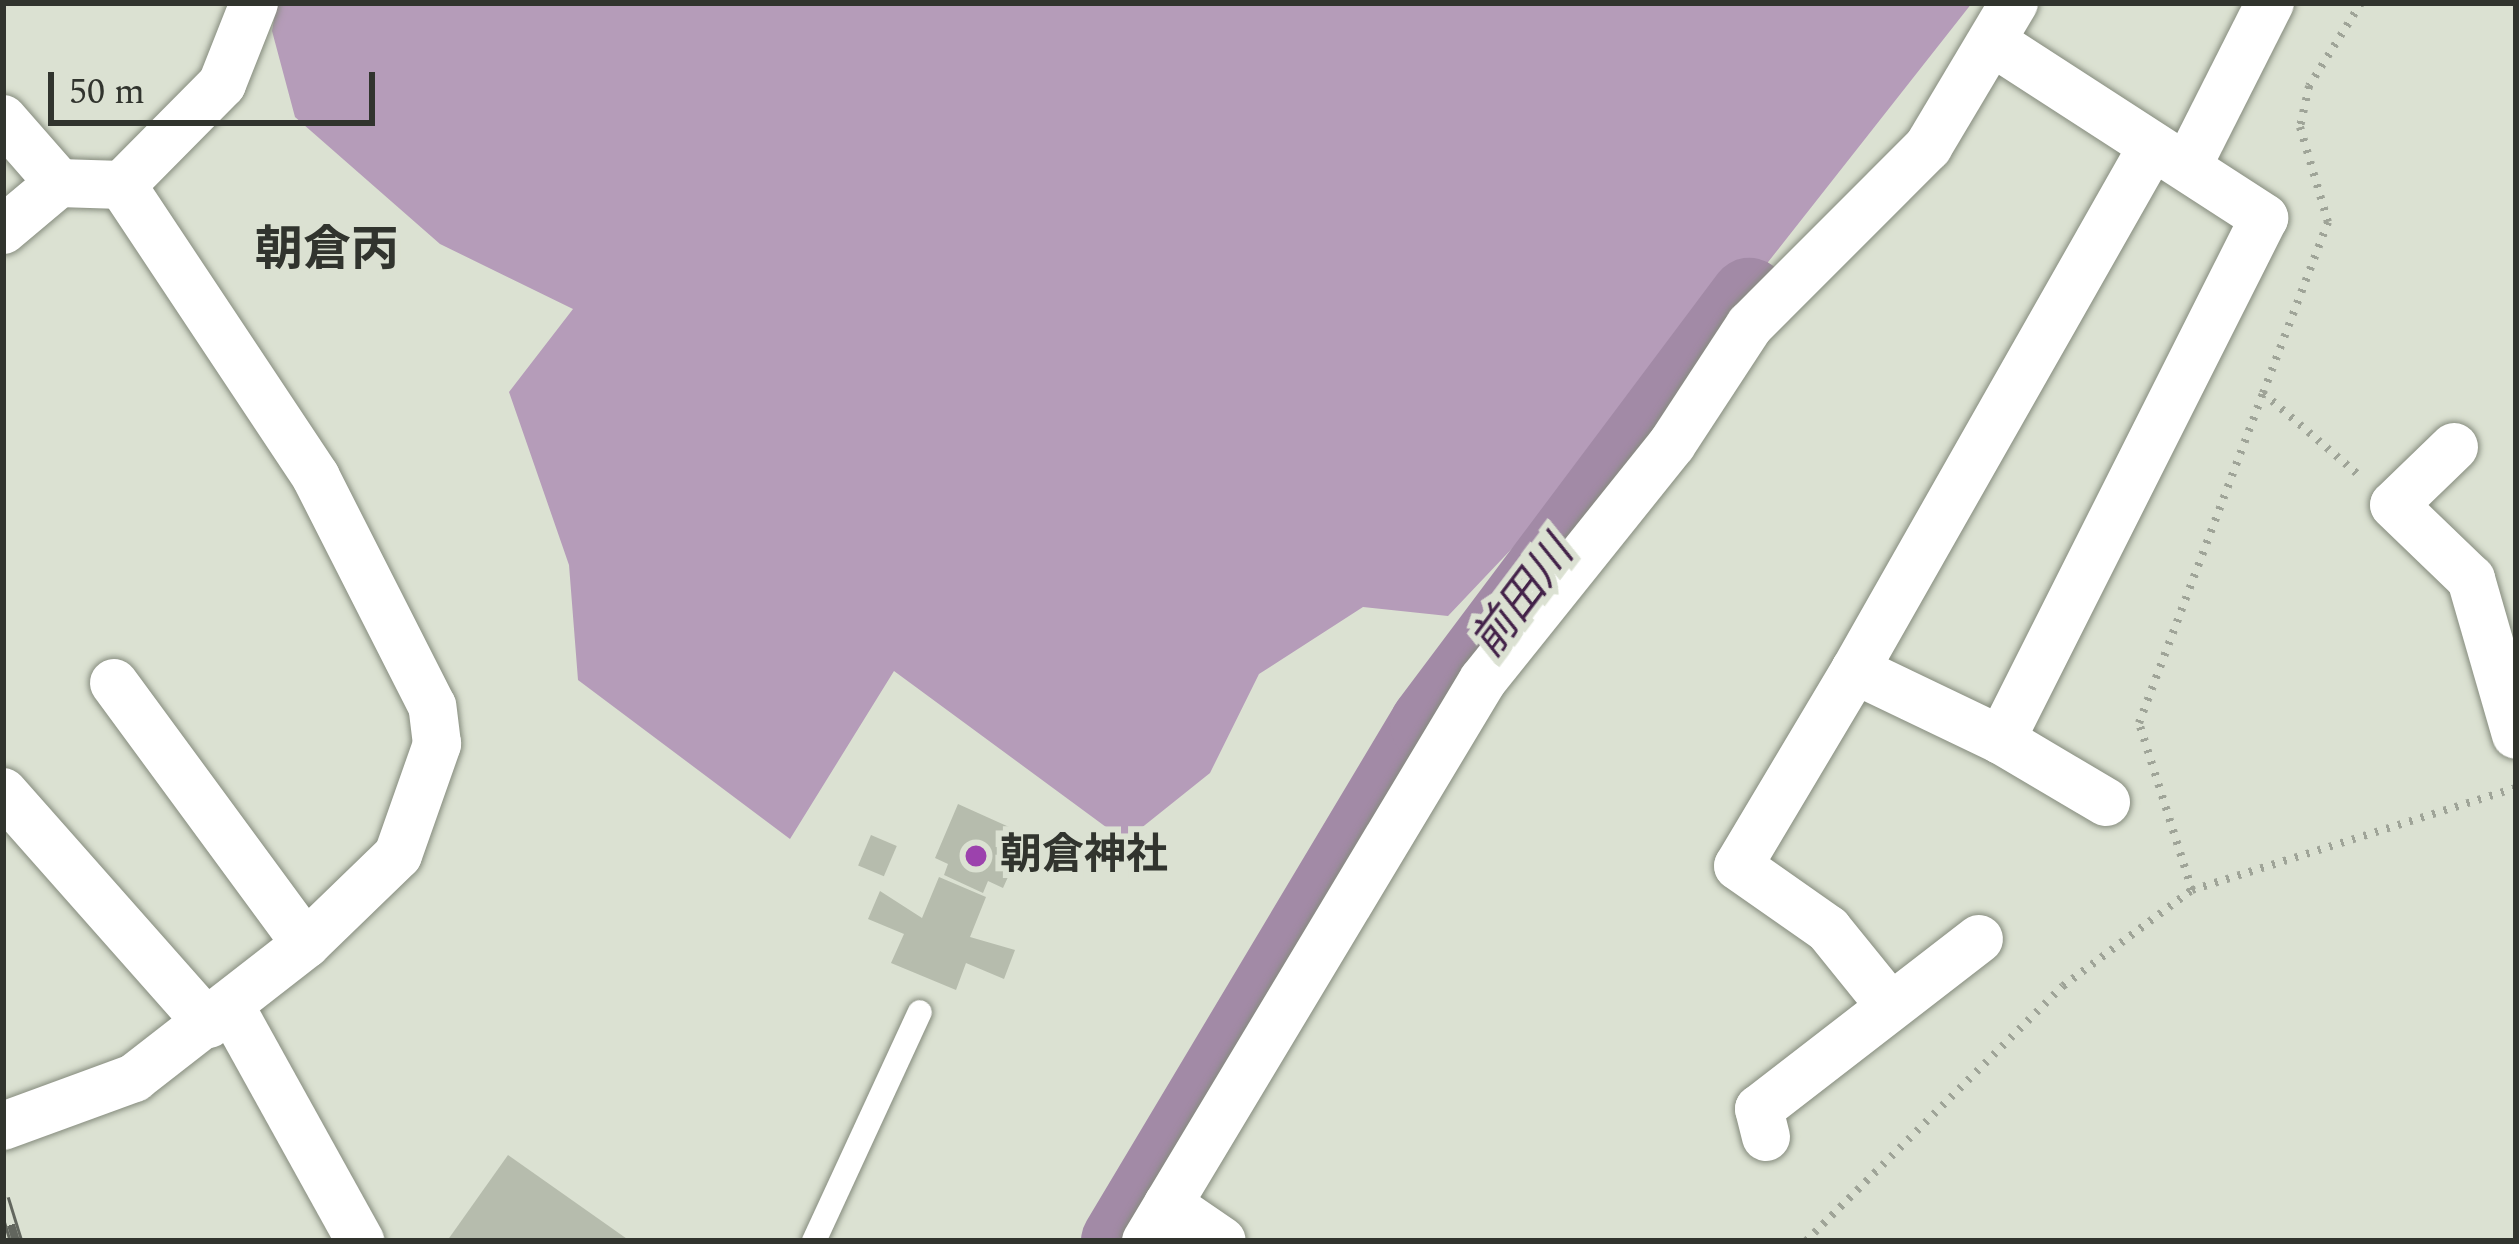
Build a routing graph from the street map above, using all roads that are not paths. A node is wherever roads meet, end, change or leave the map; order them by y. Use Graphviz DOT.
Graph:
graph roads {
  1 [pos="254,3"];
  2 [pos="2270,3"];
  3 [pos="2004,23"];
  4 [pos="3,119"];
  5 [pos="2170,156"];
  6 [pos="59,183"];
  7 [pos="122,185"];
  8 [pos="3,230"];
  9 [pos="2454,447"];
  10 [pos="1856,670"];
  11 [pos="114,683"];
  12 [pos="2516,735"];
  13 [pos="2001,740"];
  14 [pos="3,793"];
  15 [pos="2106,802"];
  16 [pos="1979,939"];
  17 [pos="306,944"];
  18 [pos="1888,1003"];
  19 [pos="920,1012"];
  20 [pos="219,1015"];
  21 [pos="3,1126"];
  22 [pos="1766,1137"];
  23 [pos="1157,1222"];
  24 [pos="360,1241"];
  25 [pos="814,1241"];
  26 [pos="1222,1241"];
  1 -- 7 [label="street"];
  2 -- 5 [label="street"];
  3 -- 5 [label="street"];
  3 -- 23 [label="street"];
  4 -- 6 [label="street"];
  5 -- 10 [label="street"];
  5 -- 13 [label="street"];
  6 -- 7 [label="street"];
  6 -- 8 [label="street"];
  7 -- 17 [label="street"];
  9 -- 12 [label="street"];
  10 -- 13 [label="street"];
  10 -- 18 [label="street"];
  11 -- 17 [label="street"];
  13 -- 15 [label="street"];
  14 -- 20 [label="street"];
  16 -- 18 [label="street"];
  17 -- 20 [label="street"];
  18 -- 22 [label="street"];
  19 -- 25 [label="lane"];
  20 -- 21 [label="street"];
  20 -- 24 [label="street"];
  23 -- 26 [label="street"];
}
